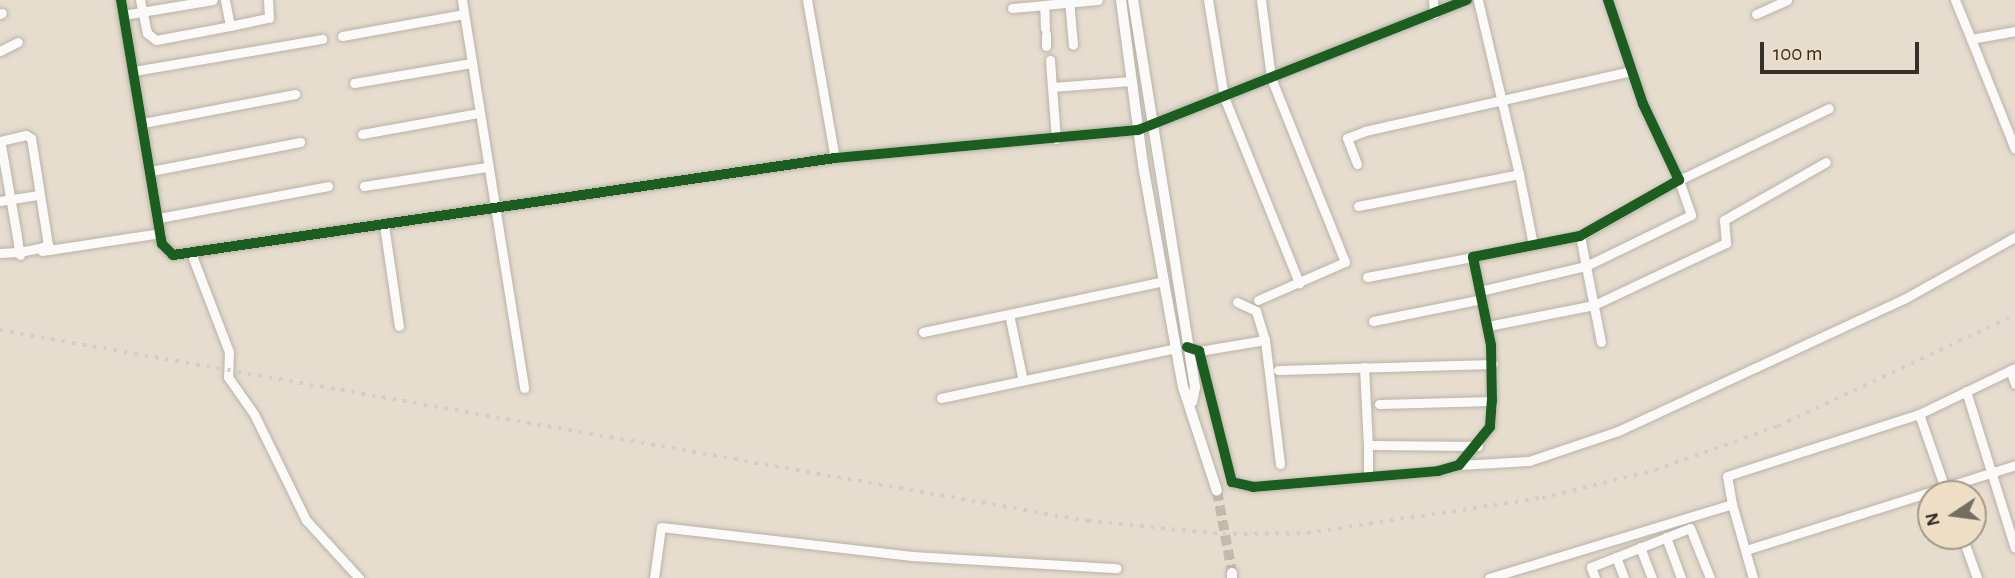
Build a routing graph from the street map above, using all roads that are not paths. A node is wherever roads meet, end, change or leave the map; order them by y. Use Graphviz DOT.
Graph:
graph roads {
  1 [pos="121,0"];
  2 [pos="140,0"];
  3 [pos="213,0"];
  4 [pos="225,0"];
  5 [pos="268,0"];
  6 [pos="462,0"];
  7 [pos="807,0"];
  8 [pos="1098,0"];
  9 [pos="1121,0"];
  10 [pos="1132,0"];
  11 [pos="1208,0"];
  12 [pos="1261,0"];
  13 [pos="1433,0"];
  14 [pos="1467,0"];
  15 [pos="1478,0"];
  16 [pos="1608,0"];
  17 [pos="1787,0"];
  18 [pos="1955,0"];
  19 [pos="1070,1"];
  20 [pos="193,2"];
  21 [pos="1044,5"];
  22 [pos="1012,8"];
  23 [pos="142,12"];
  24 [pos="464,14"];
  25 [pos="1434,14"];
  26 [pos="1756,14"];
  27 [pos="123,15"];
  28 [pos="230,26"];
  29 [pos="2015,31"];
  30 [pos="342,36"];
  31 [pos="1971,39"];
  32 [pos="322,40"];
  33 [pos="18,41"];
  34 [pos="1073,45"];
  35 [pos="1046,46"];
  36 [pos="0,51"];
  37 [pos="1049,60"];
  38 [pos="471,63"];
  39 [pos="134,71"];
  40 [pos="1632,71"];
  41 [pos="1271,78"];
  42 [pos="1131,81"];
  43 [pos="354,83"];
  44 [pos="1052,87"];
  45 [pos="295,94"];
  46 [pos="1224,97"];
  47 [pos="1501,99"];
  48 [pos="1829,108"];
  49 [pos="479,113"];
  50 [pos="142,123"];
  51 [pos="1153,127"];
  52 [pos="1138,130"];
  53 [pos="362,134"];
  54 [pos="1056,139"];
  55 [pos="300,142"];
  56 [pos="0,145"];
  57 [pos="2015,149"];
  58 [pos="835,158"];
  59 [pos="1826,162"];
  60 [pos="1357,164"];
  61 [pos="487,167"];
  62 [pos="151,171"];
  63 [pos="1519,174"];
  64 [pos="1679,180"];
  65 [pos="328,186"];
  66 [pos="364,186"];
  67 [pos="39,195"];
  68 [pos="5,200"];
  69 [pos="1359,206"];
  70 [pos="493,207"];
  71 [pos="159,218"];
  72 [pos="384,225"];
  73 [pos="161,233"];
  74 [pos="1580,236"];
  75 [pos="2015,237"];
  76 [pos="1533,245"];
  77 [pos="19,253"];
  78 [pos="191,253"];
  79 [pos="0,256"];
  80 [pos="1473,257"];
  81 [pos="1586,266"];
  82 [pos="1367,277"];
  83 [pos="1164,281"];
  84 [pos="1298,283"];
  85 [pos="1481,295"];
  86 [pos="1258,300"];
  87 [pos="1237,302"];
  88 [pos="1594,305"];
  89 [pos="1009,314"];
  90 [pos="1373,321"];
  91 [pos="399,326"];
  92 [pos="1488,326"];
  93 [pos="923,332"];
  94 [pos="1265,340"];
  95 [pos="1601,342"];
  96 [pos="1181,348"];
  97 [pos="1199,351"];
  98 [pos="1493,364"];
  99 [pos="1364,367"];
  100 [pos="2013,369"];
  101 [pos="1278,370"];
  102 [pos="1023,381"];
  103 [pos="2015,384"];
  104 [pos="524,388"];
  105 [pos="1966,391"];
  106 [pos="941,398"];
  107 [pos="1492,401"];
  108 [pos="1380,404"];
  109 [pos="1919,414"];
  110 [pos="1368,445"];
  111 [pos="1478,446"];
  112 [pos="1280,464"];
  113 [pos="2015,465"];
  114 [pos="1459,466"];
  115 [pos="1991,473"];
  116 [pos="1368,475"];
  117 [pos="1941,480"];
  118 [pos="1973,480"];
  119 [pos="1217,491"];
  120 [pos="1917,499"];
  121 [pos="1732,504"];
  122 [pos="1665,537"];
  123 [pos="2014,542"];
  124 [pos="1640,547"];
  125 [pos="1746,550"];
  126 [pos="1967,550"];
  127 [pos="1616,557"];
  128 [pos="1117,568"];
  129 [pos="359,578"];
  130 [pos="654,578"];
  131 [pos="1489,578"];
  132 [pos="1595,578"];
  133 [pos="1624,578"];
  134 [pos="1652,578"];
  135 [pos="1681,578"];
  136 [pos="1710,578"];
  137 [pos="1753,578"];
  138 [pos="1977,578"];
  1 -- 27 [label="street"];
  2 -- 23 [label="street"];
  3 -- 20 [label="street"];
  4 -- 28 [label="street"];
  5 -- 28 [label="street"];
  6 -- 24 [label="street"];
  7 -- 58 [label="street"];
  8 -- 19 [label="street"];
  9 -- 42 [label="street"];
  10 -- 51 [label="street"];
  11 -- 46 [label="street"];
  12 -- 41 [label="street"];
  13 -- 25 [label="street"];
  14 -- 25 [label="street"];
  15 -- 47 [label="street"];
  16 -- 40 [label="street"];
  17 -- 26 [label="street"];
  18 -- 31 [label="street"];
  19 -- 21 [label="street"];
  19 -- 34 [label="street"];
  20 -- 23 [label="street"];
  21 -- 22 [label="street"];
  21 -- 35 [label="street"];
  23 -- 27 [label="street"];
  23 -- 28 [label="street"];
  24 -- 30 [label="street"];
  24 -- 38 [label="street"];
  25 -- 41 [label="street"];
  27 -- 39 [label="street"];
  29 -- 31 [label="street"];
  31 -- 57 [label="street"];
  32 -- 39 [label="street"];
  33 -- 36 [label="street"];
  37 -- 44 [label="street"];
  38 -- 43 [label="street"];
  38 -- 49 [label="street"];
  39 -- 50 [label="street"];
  40 -- 47 [label="street"];
  40 -- 64 [label="street"];
  41 -- 46 [label="street"];
  41 -- 84 [label="street"];
  42 -- 44 [label="street"];
  42 -- 52 [label="street"];
  44 -- 54 [label="street"];
  45 -- 50 [label="street"];
  46 -- 51 [label="street"];
  46 -- 84 [label="street"];
  47 -- 60 [label="street"];
  47 -- 63 [label="street"];
  48 -- 64 [label="street"];
  49 -- 53 [label="street"];
  49 -- 61 [label="street"];
  50 -- 62 [label="street"];
  51 -- 52 [label="street"];
  51 -- 96 [label="street"];
  52 -- 54 [label="street"];
  52 -- 83 [label="street"];
  54 -- 58 [label="street"];
  55 -- 62 [label="street"];
  56 -- 67 [label="street"];
  56 -- 68 [label="street"];
  58 -- 70 [label="street"];
  59 -- 88 [label="street"];
  61 -- 66 [label="street"];
  61 -- 70 [label="street"];
  62 -- 71 [label="street"];
  63 -- 69 [label="street"];
  63 -- 76 [label="street"];
  64 -- 74 [label="street"];
  64 -- 81 [label="street"];
  65 -- 71 [label="street"];
  67 -- 68 [label="street"];
  67 -- 77 [label="street"];
  68 -- 77 [label="street"];
  70 -- 72 [label="street"];
  70 -- 104 [label="street"];
  71 -- 73 [label="street"];
  72 -- 78 [label="street"];
  72 -- 91 [label="street"];
  73 -- 77 [label="street"];
  73 -- 78 [label="street"];
  74 -- 76 [label="street"];
  74 -- 81 [label="street"];
  75 -- 114 [label="street"];
  76 -- 80 [label="street"];
  77 -- 79 [label="street"];
  78 -- 129 [label="street"];
  80 -- 82 [label="street"];
  80 -- 85 [label="street"];
  81 -- 85 [label="street"];
  81 -- 88 [label="street"];
  83 -- 89 [label="street"];
  83 -- 96 [label="street"];
  84 -- 86 [label="street"];
  85 -- 90 [label="street"];
  85 -- 92 [label="street"];
  87 -- 94 [label="street"];
  88 -- 92 [label="street"];
  88 -- 95 [label="street"];
  89 -- 93 [label="street"];
  89 -- 102 [label="street"];
  92 -- 98 [label="street"];
  94 -- 97 [label="street"];
  94 -- 112 [label="street"];
  96 -- 97 [label="street"];
  96 -- 102 [label="street"];
  96 -- 119 [label="street"];
  97 -- 116 [label="street"];
  98 -- 99 [label="street"];
  98 -- 107 [label="street"];
  99 -- 101 [label="street"];
  99 -- 110 [label="street"];
  100 -- 103 [label="street"];
  100 -- 105 [label="street"];
  102 -- 106 [label="street"];
  105 -- 109 [label="street"];
  105 -- 115 [label="street"];
  107 -- 108 [label="street"];
  107 -- 111 [label="street"];
  109 -- 117 [label="street"];
  109 -- 121 [label="street"];
  110 -- 111 [label="street"];
  110 -- 116 [label="street"];
  111 -- 114 [label="street"];
  113 -- 115 [label="street"];
  114 -- 116 [label="street"];
  115 -- 118 [label="street"];
  115 -- 123 [label="street"];
  120 -- 125 [label="street"];
  121 -- 125 [label="street"];
  121 -- 131 [label="street"];
  122 -- 124 [label="street"];
  122 -- 135 [label="street"];
  122 -- 136 [label="street"];
  124 -- 127 [label="street"];
  124 -- 134 [label="street"];
  125 -- 137 [label="street"];
  126 -- 138 [label="street"];
  127 -- 132 [label="street"];
  127 -- 133 [label="street"];
  128 -- 130 [label="street"];
}
